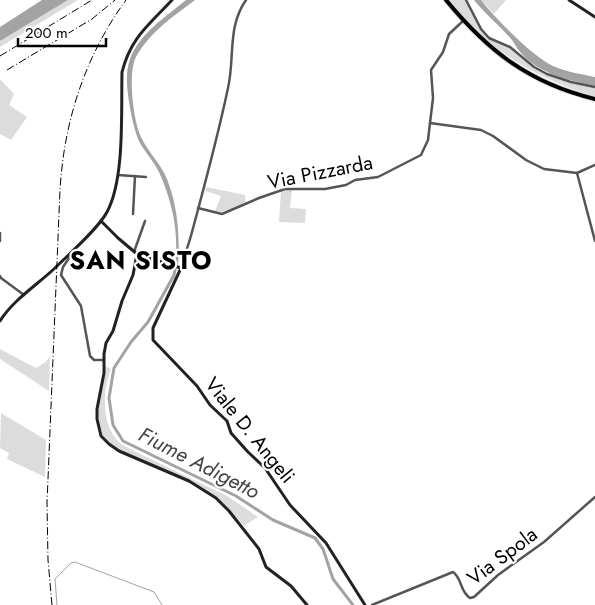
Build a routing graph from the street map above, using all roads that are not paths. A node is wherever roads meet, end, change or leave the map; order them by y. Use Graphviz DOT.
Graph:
graph roads {
  1 [pos="172,0"];
  2 [pos="246,0"];
  3 [pos="446,0"];
  4 [pos="466,0"];
  5 [pos="569,0"];
  6 [pos="595,17"];
  7 [pos="463,21"];
  8 [pos="595,87"];
  9 [pos="595,100"];
  10 [pos="430,123"];
  11 [pos="595,165"];
  12 [pos="577,173"];
  13 [pos="118,175"];
  14 [pos="135,176"];
  15 [pos="146,177"];
  16 [pos="198,208"];
  17 [pos="133,214"];
  18 [pos="102,221"];
  19 [pos="145,221"];
  20 [pos="0,233"];
  21 [pos="0,240"];
  22 [pos="595,241"];
  23 [pos="75,248"];
  24 [pos="136,253"];
  25 [pos="180,268"];
  26 [pos="0,276"];
  27 [pos="24,296"];
  28 [pos="0,321"];
  29 [pos="104,360"];
  30 [pos="595,497"];
  31 [pos="307,605"];
  32 [pos="365,605"];
  33 [pos="372,605"];
  1 -- 13 [label="street"];
  2 -- 16 [label="street"];
  3 -- 7 [label="main road"];
  4 -- 8 [label="street"];
  5 -- 6 [label="street"];
  7 -- 9 [label="main road"];
  7 -- 10 [label="street, Via Pizzarda"];
  10 -- 12 [label="street"];
  10 -- 16 [label="street, Via Pizzarda"];
  11 -- 12 [label="street"];
  12 -- 22 [label="street"];
  13 -- 14 [label="street"];
  13 -- 18 [label="street"];
  14 -- 15 [label="street"];
  14 -- 17 [label="street"];
  16 -- 25 [label="street"];
  18 -- 23 [label="street"];
  18 -- 24 [label="street"];
  19 -- 24 [label="street"];
  20 -- 21 [label="street"];
  23 -- 27 [label="street"];
  23 -- 29 [label="street"];
  24 -- 25 [label="street"];
  24 -- 29 [label="street"];
  25 -- 32 [label="street, Viale D. Angeli"];
  26 -- 27 [label="street"];
  27 -- 28 [label="street"];
  29 -- 31 [label="street"];
  30 -- 33 [label="street, Via Spola"];
}
